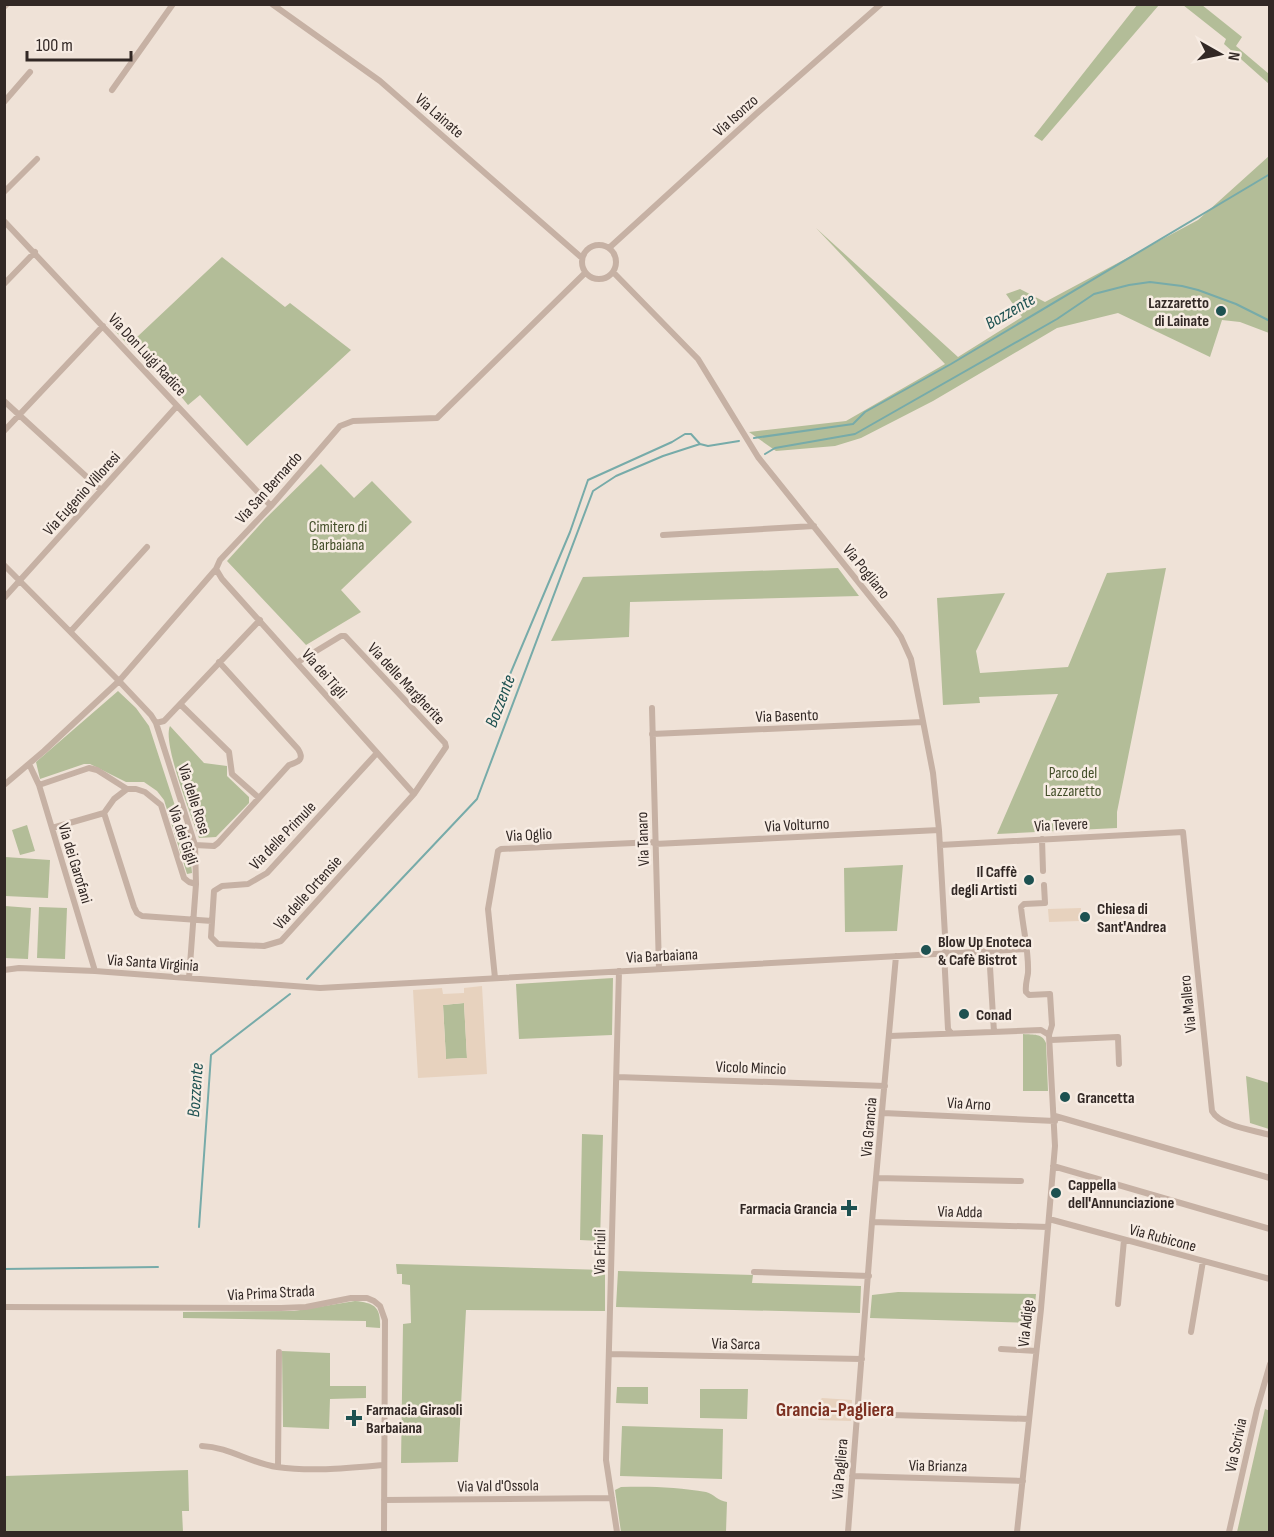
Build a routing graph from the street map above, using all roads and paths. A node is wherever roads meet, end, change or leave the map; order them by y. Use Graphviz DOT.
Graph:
graph roads {
  1 [pos="173,4"];
  2 [pos="272,4"];
  3 [pos="881,4"];
  4 [pos="30,72"];
  5 [pos="112,90"];
  6 [pos="4,102"];
  7 [pos="37,159"];
  8 [pos="4,192"];
  9 [pos="4,221"];
  10 [pos="609,248"];
  11 [pos="34,252"];
  12 [pos="582,258"];
  13 [pos="613,272"];
  14 [pos="585,273"];
  15 [pos="4,284"];
  16 [pos="103,326"];
  17 [pos="4,401"];
  18 [pos="177,406"];
  19 [pos="20,414"];
  20 [pos="4,431"];
  21 [pos="102,490"];
  22 [pos="271,506"];
  23 [pos="814,526"];
  24 [pos="663,536"];
  25 [pos="147,547"];
  26 [pos="4,565"];
  27 [pos="216,569"];
  28 [pos="19,580"];
  29 [pos="4,598"];
  30 [pos="260,620"];
  31 [pos="71,631"];
  32 [pos="219,662"];
  33 [pos="297,662"];
  34 [pos="119,681"];
  35 [pos="180,704"];
  36 [pos="652,708"];
  37 [pos="156,723"];
  38 [pos="923,723"];
  39 [pos="652,734"];
  40 [pos="377,753"];
  41 [pos="29,764"];
  42 [pos="39,784"];
  43 [pos="4,785"];
  44 [pos="127,789"];
  45 [pos="414,794"];
  46 [pos="259,798"];
  47 [pos="104,813"];
  48 [pos="52,828"];
  49 [pos="939,830"];
  50 [pos="1183,832"];
  51 [pos="1042,839"];
  52 [pos="655,843"];
  53 [pos="940,844"];
  54 [pos="195,845"];
  55 [pos="1043,871"];
  56 [pos="196,884"];
  57 [pos="1044,885"];
  58 [pos="193,920"];
  59 [pos="212,921"];
  60 [pos="1026,949"];
  61 [pos="989,951"];
  62 [pos="945,953"];
  63 [pos="896,956"];
  64 [pos="659,969"];
  65 [pos="4,970"];
  66 [pos="95,971"];
  67 [pos="619,972"];
  68 [pos="189,978"];
  69 [pos="495,978"];
  70 [pos="300,987"];
  71 [pos="994,1032"];
  72 [pos="951,1033"];
  73 [pos="890,1036"];
  74 [pos="1050,1038"];
  75 [pos="1119,1064"];
  76 [pos="617,1077"];
  77 [pos="885,1086"];
  78 [pos="883,1113"];
  79 [pos="1055,1118"];
  80 [pos="1269,1135"];
  81 [pos="1053,1166"];
  82 [pos="876,1178"];
  83 [pos="1269,1178"];
  84 [pos="1021,1181"];
  85 [pos="872,1222"];
  86 [pos="1049,1223"];
  87 [pos="1269,1229"];
  88 [pos="1124,1240"];
  89 [pos="1203,1262"];
  90 [pos="754,1272"];
  91 [pos="869,1276"];
  92 [pos="1269,1279"];
  93 [pos="867,1301"];
  94 [pos="1118,1304"];
  95 [pos="4,1307"];
  96 [pos="1191,1332"];
  97 [pos="1001,1349"];
  98 [pos="1036,1350"];
  99 [pos="279,1352"];
  100 [pos="609,1354"];
  101 [pos="862,1359"];
  102 [pos="1269,1364"];
  103 [pos="857,1414"];
  104 [pos="1029,1419"];
  105 [pos="202,1446"];
  106 [pos="384,1466"];
  107 [pos="278,1467"];
  108 [pos="852,1476"];
  109 [pos="1023,1480"];
  110 [pos="612,1498"];
  111 [pos="384,1500"];
  112 [pos="384,1533"];
  113 [pos="617,1533"];
  114 [pos="848,1533"];
  115 [pos="1017,1533"];
  116 [pos="1229,1533"];
  1 -- 5 [label="street"];
  2 -- 12 [label="street, Via Lainate"];
  3 -- 10 [label="street, Via Isonzo"];
  4 -- 6 [label="street"];
  7 -- 8 [label="street"];
  9 -- 11 [label="street, Via Don Luigi Radice"];
  10 -- 12 [label="street"];
  10 -- 13 [label="street"];
  11 -- 15 [label="street"];
  11 -- 16 [label="street, Via Don Luigi Radice"];
  12 -- 14 [label="street"];
  13 -- 14 [label="street"];
  13 -- 23 [label="street, Via Pogliano"];
  14 -- 22 [label="street, Via San Bernardo"];
  16 -- 18 [label="street, Via Don Luigi Radice"];
  16 -- 19 [label="street"];
  17 -- 19 [label="street"];
  18 -- 21 [label="street, Via Eugenio Villoresi"];
  18 -- 22 [label="street, Via Don Luigi Radice"];
  19 -- 20 [label="street"];
  19 -- 21 [label="street"];
  21 -- 28 [label="street, Via Eugenio Villoresi"];
  22 -- 27 [label="street, Via San Bernardo"];
  23 -- 24 [label="street"];
  23 -- 38 [label="street, Via Pogliano"];
  25 -- 31 [label="street"];
  26 -- 28 [label="street, Via delle Rose"];
  27 -- 30 [label="street, Via dei Tigli"];
  27 -- 34 [label="street, Via San Bernardo"];
  28 -- 29 [label="street, Via Eugenio Villoresi"];
  28 -- 31 [label="street, Via delle Rose"];
  30 -- 32 [label="street"];
  30 -- 33 [label="street, Via dei Tigli"];
  31 -- 34 [label="street, Via delle Rose"];
  32 -- 35 [label="street"];
  32 -- 46 [label="street"];
  33 -- 40 [label="street, Via dei Tigli"];
  33 -- 45 [label="street, Via delle Margherite"];
  34 -- 37 [label="street, Via delle Rose"];
  34 -- 41 [label="street, Via San Bernardo"];
  35 -- 37 [label="street"];
  35 -- 46 [label="street"];
  36 -- 39 [label="street, Via Tanaro"];
  37 -- 54 [label="street, Via delle Rose"];
  38 -- 39 [label="street, Via Basento"];
  38 -- 49 [label="street, Via Pogliano"];
  39 -- 52 [label="street, Via Tanaro"];
  40 -- 45 [label="street, Via dei Tigli"];
  40 -- 59 [label="street, Via delle Primule"];
  41 -- 42 [label="street, Via dei Garofani"];
  41 -- 43 [label="street, Via San Bernardo"];
  42 -- 44 [label="street, Via dei Gigli"];
  42 -- 48 [label="street, Via dei Garofani"];
  44 -- 47 [label="street"];
  44 -- 56 [label="street, Via dei Gigli"];
  45 -- 59 [label="street, Via delle Ortensie"];
  46 -- 54 [label="street"];
  47 -- 48 [label="street"];
  47 -- 58 [label="street"];
  48 -- 66 [label="street, Via dei Garofani"];
  49 -- 52 [label="street, Via Volturno"];
  49 -- 53 [label="street, Via Pogliano"];
  50 -- 51 [label="street, Via Tevere"];
  50 -- 80 [label="street, Via Mallero"];
  51 -- 53 [label="street, Via Tevere"];
  51 -- 55 [label="street"];
  52 -- 64 [label="street, Via Tanaro"];
  52 -- 69 [label="street, Via Oglio"];
  53 -- 62 [label="street, Via Pogliano"];
  54 -- 56 [label="street, Via delle Rose"];
  56 -- 58 [label="street, Via delle Rose"];
  57 -- 60 [label="street"];
  58 -- 59 [label="street"];
  58 -- 68 [label="street, Via delle Rose"];
  60 -- 61 [label="street, Via Barbaiana"];
  60 -- 74 [label="street, Via Adige"];
  61 -- 62 [label="street, Via Barbaiana"];
  61 -- 71 [label="street"];
  62 -- 63 [label="street, Via Barbaiana"];
  62 -- 72 [label="street, Via Pogliano"];
  63 -- 64 [label="street, Via Barbaiana"];
  63 -- 73 [label="street, Via Grancia"];
  64 -- 67 [label="street, Via Barbaiana"];
  65 -- 66 [label="street, Via Santa Virginia"];
  66 -- 68 [label="street, Via Santa Virginia"];
  67 -- 69 [label="street, Via Barbaiana"];
  67 -- 76 [label="street, Via Friuli"];
  68 -- 70 [label="street, Via Santa Virginia"];
  69 -- 70 [label="street, Via Barbaiana"];
  71 -- 72 [label="street"];
  71 -- 74 [label="street"];
  72 -- 73 [label="street"];
  73 -- 77 [label="street, Via Grancia"];
  74 -- 75 [label="street"];
  74 -- 79 [label="street, Via Adige"];
  76 -- 77 [label="street, Vicolo Mincio"];
  76 -- 100 [label="street, Via Friuli"];
  77 -- 78 [label="street, Via Grancia"];
  78 -- 79 [label="street, Via Arno"];
  78 -- 82 [label="street, Via Grancia"];
  79 -- 81 [label="street, Via Adige"];
  79 -- 83 [label="street"];
  81 -- 86 [label="street, Via Adige"];
  81 -- 87 [label="street"];
  82 -- 84 [label="street"];
  82 -- 85 [label="street, Via Grancia"];
  85 -- 86 [label="street, Via Adda"];
  85 -- 91 [label="street, Via Grancia"];
  86 -- 88 [label="street, Via Rubicone"];
  86 -- 98 [label="street, Via Adige"];
  88 -- 89 [label="street, Via Rubicone"];
  88 -- 94 [label="street"];
  89 -- 92 [label="street, Via Rubicone"];
  89 -- 96 [label="street"];
  90 -- 91 [label="street"];
  91 -- 93 [label="street, Via Grancia"];
  93 -- 101 [label="street, Via Pagliera"];
  95 -- 106 [label="street, Via Prima Strada"];
  97 -- 98 [label="street"];
  98 -- 104 [label="street, Via Adige"];
  99 -- 107 [label="street"];
  100 -- 101 [label="street, Via Sarca"];
  100 -- 110 [label="street, Via Friuli"];
  101 -- 103 [label="street, Via Pagliera"];
  102 -- 116 [label="street, Via Scrivia"];
  103 -- 104 [label="street"];
  103 -- 108 [label="street, Via Pagliera"];
  104 -- 109 [label="street, Via Adige"];
  105 -- 107 [label="street"];
  106 -- 107 [label="street"];
  106 -- 111 [label="street, Via Prima Strada"];
  108 -- 109 [label="street, Via Brianza"];
  108 -- 114 [label="street, Via Pagliera"];
  109 -- 115 [label="street, Via Adige"];
  110 -- 111 [label="street, Via Val d'Ossola"];
  110 -- 113 [label="street, Via Friuli"];
  111 -- 112 [label="street, Via Prima Strada"];
}
